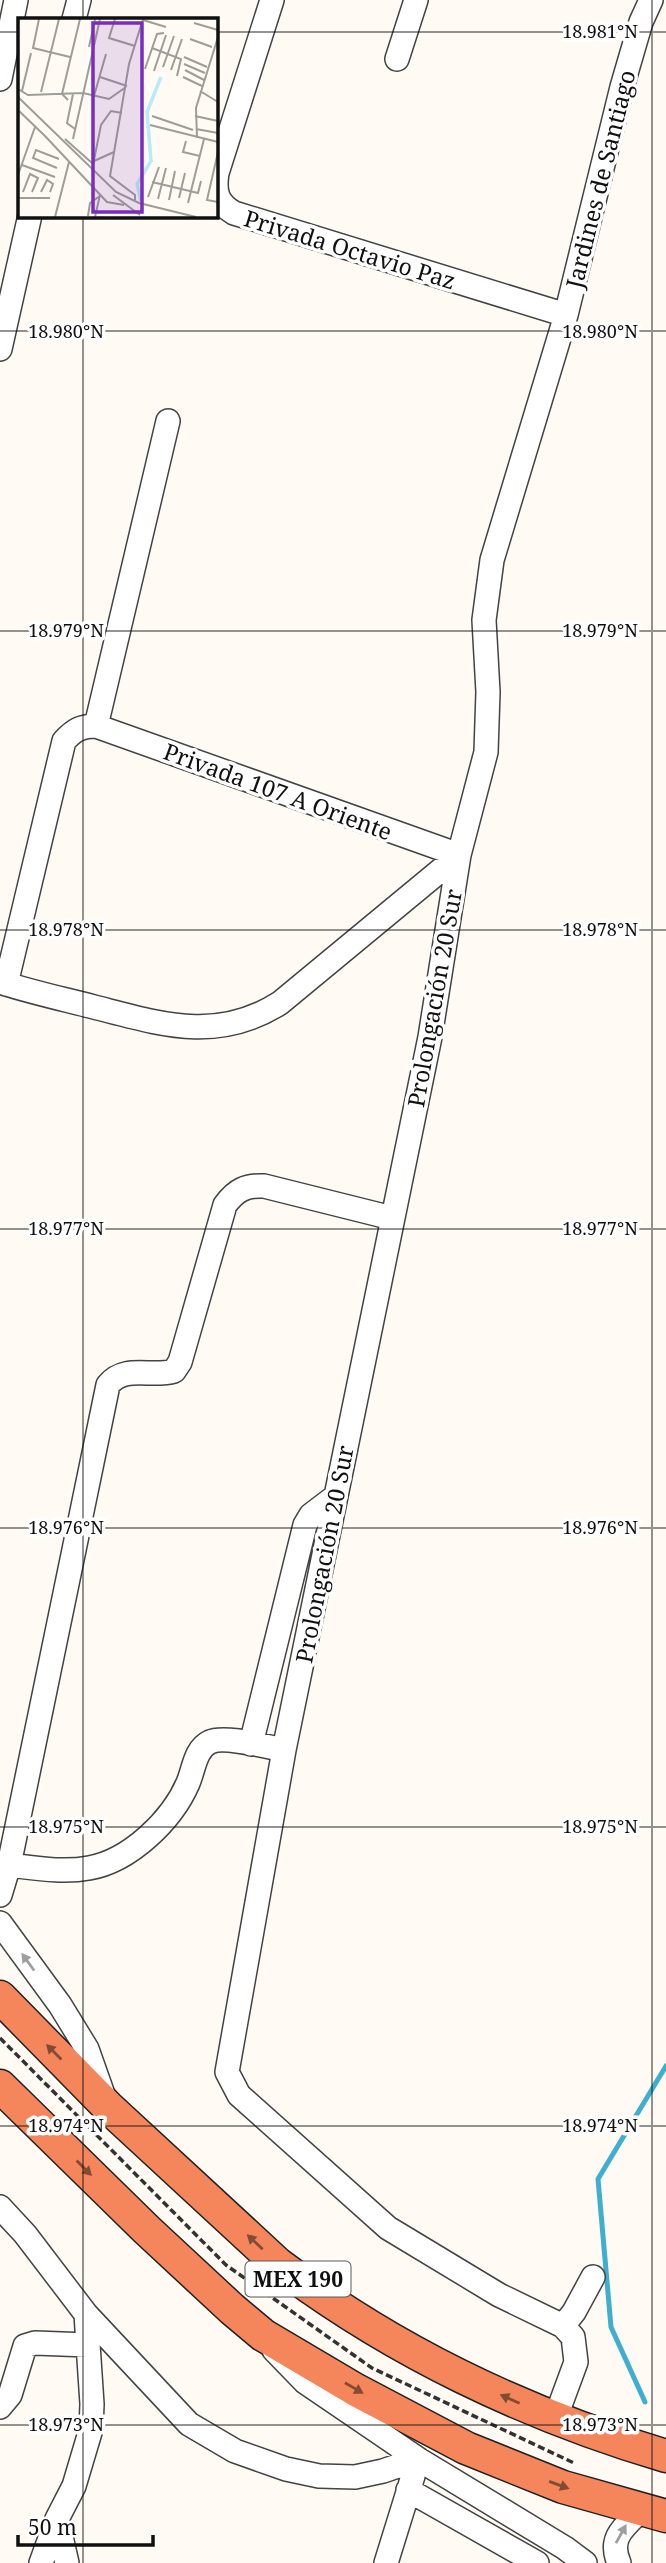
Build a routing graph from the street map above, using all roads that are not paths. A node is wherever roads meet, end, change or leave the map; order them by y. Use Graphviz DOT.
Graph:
graph roads {
  1 [pos="79,0"];
  2 [pos="272,0"];
  3 [pos="416,0"];
  4 [pos="651,0"];
  5 [pos="10,5"];
  6 [pos="74,18"];
  7 [pos="397,59"];
  8 [pos="0,79"];
  9 [pos="217,173"];
  10 [pos="217,195"];
  11 [pos="30,217"];
  12 [pos="566,315"];
  13 [pos="0,349"];
  14 [pos="168,421"];
  15 [pos="502,519"];
  16 [pos="96,726"];
  17 [pos="459,855"];
  18 [pos="3,983"];
  19 [pos="392,1218"];
  20 [pos="336,1496"];
  21 [pos="251,1744"];
  22 [pos="284,1750"];
  23 [pos="9,1865"];
  24 [pos="0,1895"];
  25 [pos="0,1923"];
  26 [pos="0,1997"];
  27 [pos="0,2086"];
  28 [pos="108,2107"];
  29 [pos="0,2207"];
  30 [pos="593,2277"];
  31 [pos="86,2314"];
  32 [pos="563,2326"];
  33 [pos="263,2334"];
  34 [pos="88,2345"];
  35 [pos="0,2407"];
  36 [pos="555,2419"];
  37 [pos="422,2425"];
  38 [pos="666,2456"];
  39 [pos="418,2459"];
  40 [pos="408,2490"];
  41 [pos="653,2513"];
  42 [pos="57,2519"];
  43 [pos="571,2560"];
  44 [pos="41,2563"];
  45 [pos="67,2563"];
  46 [pos="386,2563"];
  47 [pos="537,2563"];
  48 [pos="619,2563"];
  1 -- 6 [label="street"];
  2 -- 9 [label="street, Privada Octavio Paz"];
  3 -- 7 [label="street"];
  4 -- 12 [label="street, Jardines de Santiago"];
  5 -- 8 [label="street"];
  10 -- 12 [label="street, Privada Octavio Paz"];
  11 -- 13 [label="street"];
  12 -- 15 [label="street, Jardines de Santiago"];
  14 -- 16 [label="street"];
  15 -- 17 [label="street, Prolongación 20 Sur"];
  16 -- 17 [label="street, Privada 107 A Oriente"];
  16 -- 18 [label="street"];
  17 -- 18 [label="street"];
  17 -- 19 [label="street, Prolongación 20 Sur"];
  19 -- 20 [label="street, Prolongación 20 Sur"];
  19 -- 23 [label="street"];
  20 -- 21 [label="street"];
  20 -- 22 [label="street, Prolongación 20 Sur"];
  21 -- 22 [label="street"];
  21 -- 23 [label="street"];
  22 -- 32 [label="street, Prolongación 20 Sur"];
  23 -- 24 [label="street"];
  28 -- 25 [label="street, one-way"];
  28 -- 26 [label="highway, MEX 190, one-way"];
  27 -- 33 [label="highway, MEX 190, one-way"];
  36 -- 28 [label="highway, MEX 190, one-way"];
  29 -- 31 [label="street"];
  30 -- 32 [label="street"];
  31 -- 34 [label="street"];
  31 -- 39 [label="street"];
  32 -- 36 [label="street"];
  33 -- 37 [label="highway, MEX 190, one-way"];
  33 -- 39 [label="street"];
  34 -- 35 [label="street"];
  34 -- 42 [label="street"];
  36 -- 38 [label="highway, MEX 190"];
  37 -- 39 [label="street"];
  37 -- 41 [label="highway, MEX 190, one-way"];
  39 -- 40 [label="street"];
  39 -- 43 [label="street"];
  40 -- 46 [label="street"];
  40 -- 47 [label="street"];
  48 -- 41 [label="street, one-way"];
  42 -- 44 [label="street"];
  42 -- 45 [label="street"];
}
